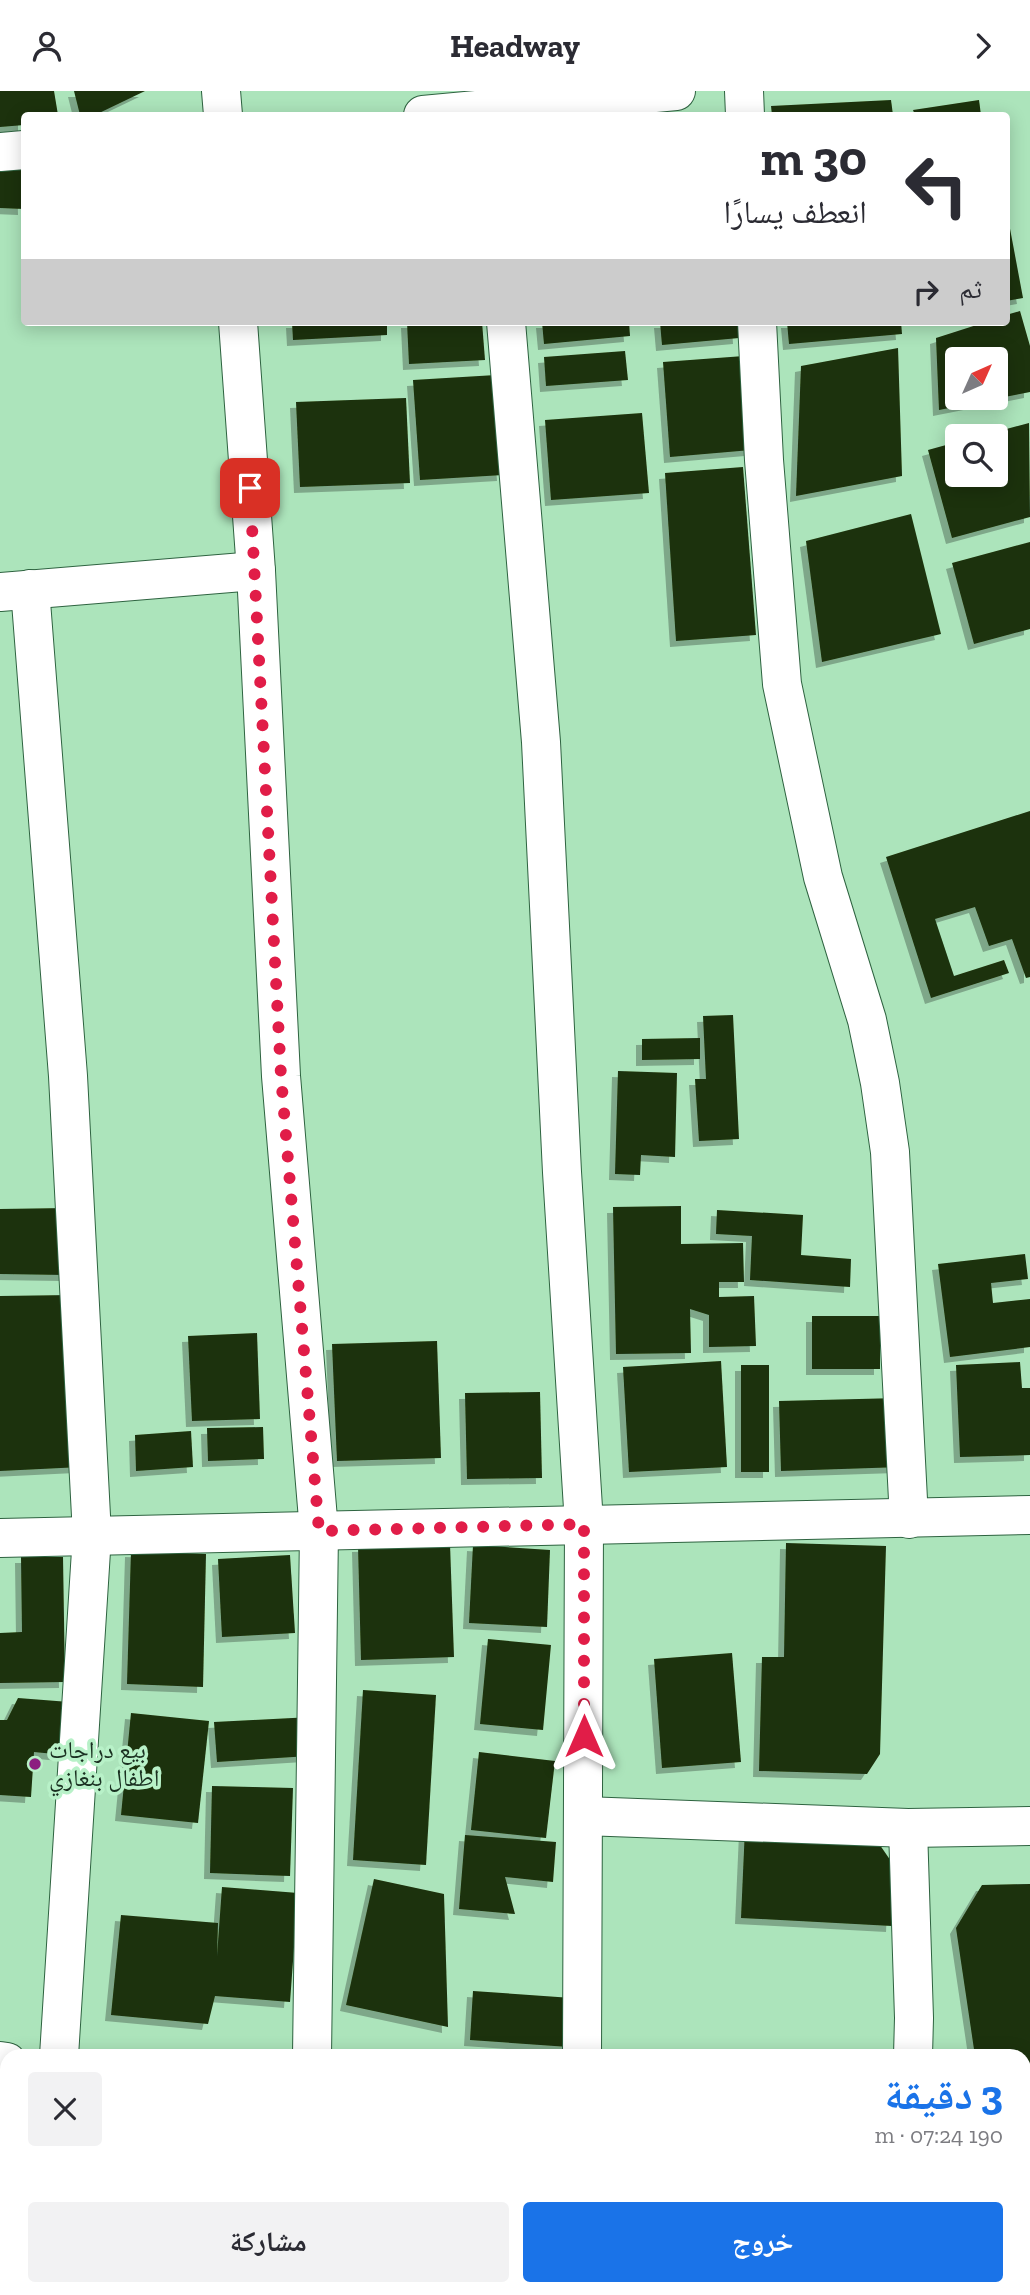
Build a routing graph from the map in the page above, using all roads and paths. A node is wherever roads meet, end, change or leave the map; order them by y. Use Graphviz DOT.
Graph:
graph roads {
  1 [pos="221,91"];
  2 [pos="676,91"];
  3 [pos="744,91"];
  4 [pos="488,105"];
  5 [pos="223,112"];
  6 [pos="442,112"];
  7 [pos="745,112"];
  8 [pos="21,150"];
  9 [pos="0,152"];
  10 [pos="237,326"];
  11 [pos="506,326"];
  12 [pos="757,326"];
  13 [pos="256,571"];
  14 [pos="15,590"];
  15 [pos="1030,1515"];
  16 [pos="909,1520"];
  17 [pos="584,1524"];
  18 [pos="319,1531"];
  19 [pos="92,1535"];
  20 [pos="0,1538"];
  21 [pos="584,1816"];
  22 [pos="1030,1826"];
  23 [pos="908,1828"];
  24 [pos="59,2049"];
  25 [pos="312,2049"];
  26 [pos="582,2049"];
  27 [pos="913,2049"];
  1 -- 5 [label="street"];
  2 -- 4 [label="street"];
  3 -- 7 [label="street"];
  4 -- 6 [label="street"];
  8 -- 9 [label="street"];
  10 -- 13 [label="street"];
  11 -- 17 [label="street"];
  12 -- 16 [label="street"];
  13 -- 14 [label="street"];
  13 -- 18 [label="street"];
  14 -- 19 [label="street"];
  15 -- 16 [label="street"];
  16 -- 17 [label="street"];
  17 -- 18 [label="street"];
  17 -- 21 [label="street"];
  18 -- 19 [label="street"];
  18 -- 25 [label="street"];
  19 -- 20 [label="street"];
  19 -- 24 [label="street"];
  21 -- 23 [label="street"];
  21 -- 26 [label="street"];
  22 -- 23 [label="street"];
  23 -- 27 [label="street"];
}
